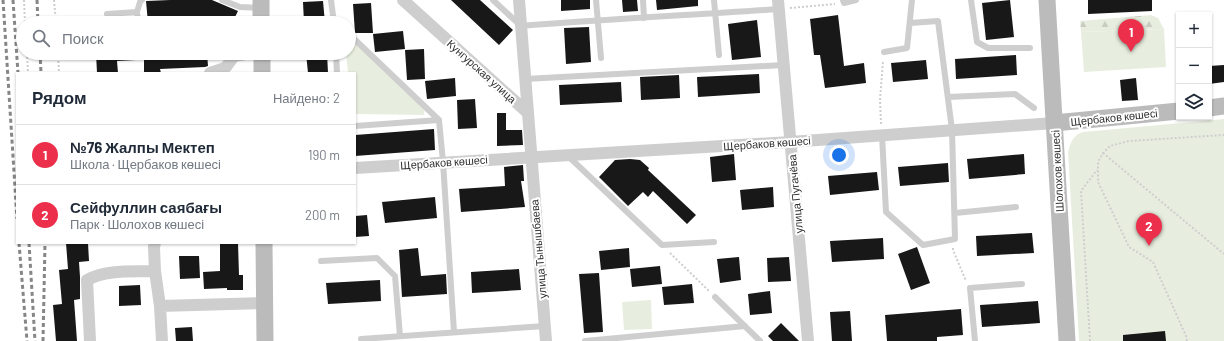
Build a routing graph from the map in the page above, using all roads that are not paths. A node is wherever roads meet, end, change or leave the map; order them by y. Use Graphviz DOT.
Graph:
graph roads {
  1 [pos="142,0"];
  2 [pos="222,0"];
  3 [pos="331,0"];
  4 [pos="403,0"];
  5 [pos="493,0"];
  6 [pos="519,0"];
  7 [pos="596,0"];
  8 [pos="643,0"];
  9 [pos="714,0"];
  10 [pos="856,0"];
  11 [pos="912,0"];
  12 [pos="971,0"];
  13 [pos="1047,0"];
  14 [pos="844,2"];
  15 [pos="778,4"];
  16 [pos="261,10"];
  17 [pos="137,12"];
  18 [pos="715,13"];
  19 [pos="107,14"];
  20 [pos="137,16"];
  21 [pos="334,16"];
  22 [pos="644,18"];
  23 [pos="598,20"];
  24 [pos="910,23"];
  25 [pos="521,26"];
  26 [pos="356,41"];
  27 [pos="1030,48"];
  28 [pos="884,52"];
  29 [pos="719,55"];
  30 [pos="601,58"];
  31 [pos="231,60"];
  32 [pos="262,60"];
  33 [pos="336,60"];
  34 [pos="784,65"];
  35 [pos="213,72"];
  36 [pos="262,72"];
  37 [pos="337,72"];
  38 [pos="525,79"];
  39 [pos="948,97"];
  40 [pos="1224,106"];
  41 [pos="1034,108"];
  42 [pos="1212,108"];
  43 [pos="1176,111"];
  44 [pos="528,112"];
  45 [pos="440,120"];
  46 [pos="1054,123"];
  47 [pos="356,126"];
  48 [pos="952,130"];
  49 [pos="882,135"];
  50 [pos="790,142"];
  51 [pos="566,155"];
  52 [pos="531,157"];
  53 [pos="443,162"];
  54 [pos="356,168"];
  55 [pos="1016,208"];
  56 [pos="955,213"];
  57 [pos="714,242"];
  58 [pos="156,244"];
  59 [pos="264,244"];
  60 [pos="321,261"];
  61 [pos="155,271"];
  62 [pos="1022,284"];
  63 [pos="715,297"];
  64 [pos="264,303"];
  65 [pos="160,306"];
  66 [pos="545,326"];
  67 [pos="745,326"];
  68 [pos="454,332"];
  69 [pos="400,336"];
  70 [pos="361,339"];
  71 [pos="90,341"];
  72 [pos="162,341"];
  73 [pos="265,341"];
  74 [pos="546,341"];
  75 [pos="585,341"];
  76 [pos="760,341"];
  77 [pos="808,341"];
  78 [pos="975,341"];
  79 [pos="1067,341"];
  1 -- 17 [label="lane"];
  2 -- 16 [label="lane"];
  3 -- 21 [label="lane"];
  4 -- 44 [label="street, Кунгурская улица"];
  5 -- 25 [label="lane"];
  6 -- 25 [label="street"];
  7 -- 23 [label="lane"];
  8 -- 22 [label="lane"];
  9 -- 18 [label="lane"];
  10 -- 14 [label="lane"];
  11 -- 24 [label="lane"];
  12 -- 27 [label="lane"];
  13 -- 46 [label="main road, Шолохов көшесі"];
  15 -- 18 [label="lane"];
  15 -- 34 [label="street, улица Пугачёва"];
  17 -- 19 [label="lane"];
  17 -- 20 [label="lane"];
  18 -- 22 [label="lane"];
  18 -- 29 [label="lane"];
  22 -- 23 [label="lane"];
  23 -- 25 [label="lane"];
  23 -- 30 [label="lane"];
  24 -- 28 [label="lane"];
  24 -- 39 [label="lane"];
  25 -- 38 [label="street"];
  26 -- 45 [label="lane"];
  31 -- 35 [label="street"];
  32 -- 36 [label="main road"];
  33 -- 37 [label="lane"];
  34 -- 38 [label="lane"];
  34 -- 50 [label="street, улица Пугачёва"];
  38 -- 44 [label="street"];
  39 -- 41 [label="lane"];
  39 -- 48 [label="lane"];
  40 -- 42 [label="main road"];
  43 -- 46 [label="main road, Щербаков көшесі"];
  44 -- 52 [label="street"];
  45 -- 47 [label="lane"];
  45 -- 53 [label="lane"];
  46 -- 48 [label="street, Щербаков көшесі"];
  46 -- 79 [label="main road, Шолохов көшесі"];
  48 -- 49 [label="street, Щербаков көшесі"];
  48 -- 56 [label="lane"];
  49 -- 50 [label="street, Щербаков көшесі"];
  49 -- 56 [label="lane"];
  50 -- 51 [label="street, Щербаков көшесі"];
  50 -- 77 [label="street, улица Пугачёва"];
  51 -- 52 [label="street, Щербаков көшесі"];
  51 -- 57 [label="lane"];
  52 -- 53 [label="street, Щербаков көшесі"];
  52 -- 66 [label="street, улица Тынышбаева"];
  53 -- 54 [label="street, Щербаков көшесі"];
  53 -- 68 [label="lane"];
  55 -- 56 [label="lane"];
  58 -- 61 [label="street"];
  59 -- 64 [label="main road"];
  60 -- 69 [label="lane"];
  61 -- 65 [label="street"];
  61 -- 71 [label="street"];
  62 -- 78 [label="lane"];
  63 -- 67 [label="lane"];
  64 -- 65 [label="street"];
  64 -- 73 [label="main road"];
  65 -- 72 [label="street"];
  66 -- 68 [label="lane"];
  66 -- 74 [label="street, улица Тынышбаева"];
  67 -- 75 [label="lane"];
  67 -- 76 [label="lane"];
  68 -- 69 [label="lane"];
  69 -- 70 [label="lane"];
}
